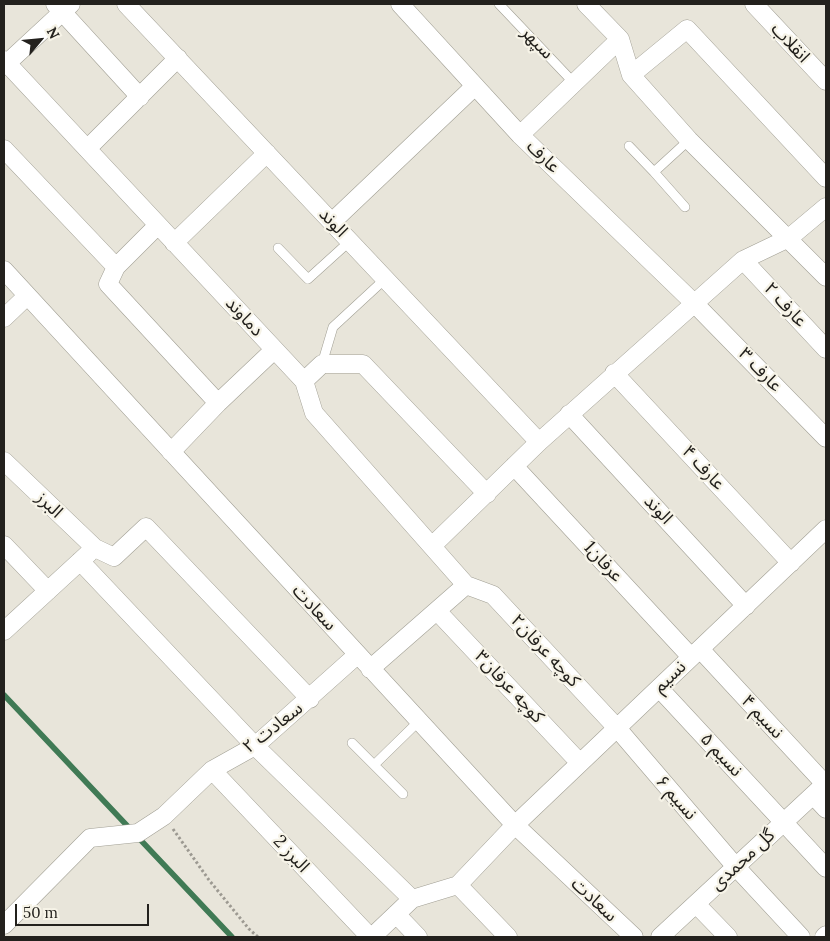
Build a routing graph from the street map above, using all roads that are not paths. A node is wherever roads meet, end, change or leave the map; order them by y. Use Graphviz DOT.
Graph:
graph roads {
  1 [pos="126,4"];
  2 [pos="400,4"];
  3 [pos="499,4"];
  4 [pos="586,4"];
  5 [pos="754,4"];
  6 [pos="63,6"];
  7 [pos="620,39"];
  8 [pos="178,58"];
  9 [pos="5,63"];
  10 [pos="631,75"];
  11 [pos="825,78"];
  12 [pos="574,83"];
  13 [pos="475,86"];
  14 [pos="140,97"];
  15 [pos="520,135"];
  16 [pos="689,140"];
  17 [pos="629,146"];
  18 [pos="4,149"];
  19 [pos="87,149"];
  20 [pos="267,153"];
  21 [pos="654,172"];
  22 [pos="826,178"];
  23 [pos="686,207"];
  24 [pos="826,207"];
  25 [pos="332,222"];
  26 [pos="158,226"];
  27 [pos="788,238"];
  28 [pos="350,241"];
  29 [pos="174,243"];
  30 [pos="278,248"];
  31 [pos="743,260"];
  32 [pos="116,267"];
  33 [pos="4,270"];
  34 [pos="826,277"];
  35 [pos="385,279"];
  36 [pos="28,296"];
  37 [pos="694,303"];
  38 [pos="4,318"];
  39 [pos="826,349"];
  40 [pos="274,350"];
  41 [pos="322,364"];
  42 [pos="614,373"];
  43 [pos="304,381"];
  44 [pos="218,403"];
  45 [pos="569,414"];
  46 [pos="826,438"];
  47 [pos="539,442"];
  48 [pos="171,452"];
  49 [pos="4,461"];
  50 [pos="514,466"];
  51 [pos="486,494"];
  52 [pos="826,529"];
  53 [pos="4,545"];
  54 [pos="432,546"];
  55 [pos="95,548"];
  56 [pos="80,561"];
  57 [pos="791,562"];
  58 [pos="466,585"];
  59 [pos="48,591"];
  60 [pos="746,606"];
  61 [pos="437,611"];
  62 [pos="4,631"];
  63 [pos="696,653"];
  64 [pos="357,655"];
  65 [pos="370,670"];
  66 [pos="659,688"];
  67 [pos="310,699"];
  68 [pos="418,722"];
  69 [pos="617,728"];
  70 [pos="352,743"];
  71 [pos="256,746"];
  72 [pos="580,763"];
  73 [pos="374,765"];
  74 [pos="212,770"];
  75 [pos="821,787"];
  76 [pos="403,794"];
  77 [pos="826,809"];
  78 [pos="784,822"];
  79 [pos="515,825"];
  80 [pos="736,867"];
  81 [pos="826,868"];
  82 [pos="458,885"];
  83 [pos="412,899"];
  84 [pos="696,904"];
  85 [pos="396,914"];
  86 [pos="4,925"];
  87 [pos="371,937"];
  88 [pos="418,937"];
  89 [pos="508,937"];
  90 [pos="634,937"];
  91 [pos="660,937"];
  92 [pos="728,937"];
  93 [pos="801,937"];
  1 -- 8 [label="street, الوند"];
  2 -- 13 [label="street, عارف"];
  3 -- 12 [label="lane, سپهر"];
  4 -- 7 [label="street"];
  5 -- 11 [label="street, انقلاب"];
  6 -- 9 [label="street"];
  6 -- 14 [label="street"];
  7 -- 10 [label="street"];
  7 -- 12 [label="street"];
  8 -- 14 [label="street"];
  8 -- 20 [label="street, الوند"];
  9 -- 19 [label="street, دماوند"];
  10 -- 16 [label="street"];
  10 -- 22 [label="street"];
  12 -- 15 [label="street"];
  13 -- 15 [label="street, عارف"];
  13 -- 25 [label="street"];
  14 -- 19 [label="street"];
  15 -- 37 [label="street, عارف"];
  16 -- 21 [label="lane"];
  16 -- 27 [label="street"];
  17 -- 21 [label="lane"];
  18 -- 32 [label="street"];
  19 -- 26 [label="street, دماوند"];
  20 -- 25 [label="street, الوند"];
  20 -- 29 [label="street"];
  21 -- 23 [label="lane"];
  24 -- 27 [label="street"];
  25 -- 28 [label="street, الوند"];
  26 -- 29 [label="street, دماوند"];
  26 -- 32 [label="street"];
  27 -- 31 [label="street"];
  27 -- 34 [label="street"];
  28 -- 30 [label="lane"];
  28 -- 35 [label="street, الوند"];
  29 -- 40 [label="street, دماوند"];
  31 -- 37 [label="street"];
  31 -- 39 [label="street, عارف ۲"];
  32 -- 44 [label="street"];
  33 -- 36 [label="street, سعادت"];
  35 -- 41 [label="lane"];
  35 -- 47 [label="street, الوند"];
  36 -- 38 [label="street"];
  36 -- 48 [label="street, سعادت"];
  37 -- 42 [label="street"];
  37 -- 46 [label="street, عارف ۳"];
  40 -- 43 [label="street, دماوند"];
  40 -- 44 [label="street"];
  41 -- 43 [label="street"];
  41 -- 51 [label="street"];
  42 -- 45 [label="street"];
  42 -- 57 [label="street, عارف ۴"];
  43 -- 54 [label="street, دماوند"];
  44 -- 48 [label="street"];
  45 -- 47 [label="street"];
  45 -- 60 [label="street, الوند"];
  47 -- 50 [label="street"];
  48 -- 64 [label="street, سعادت"];
  49 -- 55 [label="street, البرز"];
  50 -- 51 [label="street"];
  50 -- 63 [label="street, عرفان1"];
  51 -- 54 [label="street"];
  52 -- 57 [label="street, نسیم"];
  53 -- 59 [label="street"];
  54 -- 58 [label="street, دماوند"];
  55 -- 56 [label="street"];
  55 -- 67 [label="street"];
  56 -- 59 [label="street"];
  56 -- 71 [label="street"];
  57 -- 60 [label="street, نسیم"];
  58 -- 61 [label="street"];
  58 -- 69 [label="street, کوچه عرفان۲"];
  59 -- 62 [label="street"];
  60 -- 63 [label="street, نسیم"];
  61 -- 65 [label="street"];
  61 -- 72 [label="street, کوچه عرفان۳"];
  63 -- 66 [label="street, نسیم"];
  63 -- 75 [label="street, نسیم ۴"];
  64 -- 65 [label="street, سعادت"];
  64 -- 67 [label="street, سعادت ۲"];
  65 -- 68 [label="street, سعادت"];
  66 -- 69 [label="street, نسیم"];
  66 -- 78 [label="street, نسیم ۵"];
  67 -- 71 [label="street, سعادت ۲"];
  68 -- 73 [label="lane"];
  68 -- 79 [label="street, سعادت"];
  69 -- 72 [label="street, نسیم"];
  69 -- 80 [label="street, نسیم ۶"];
  70 -- 73 [label="lane"];
  71 -- 74 [label="street, سعادت ۲"];
  71 -- 83 [label="street"];
  72 -- 79 [label="street, نسیم"];
  73 -- 76 [label="lane"];
  74 -- 86 [label="street, سعادت ۲"];
  74 -- 87 [label="street, البرز 2"];
  75 -- 77 [label="street, نسیم ۴"];
  75 -- 78 [label="street, گل محمدی"];
  78 -- 80 [label="street, گل محمدی"];
  78 -- 81 [label="street, نسیم ۵"];
  79 -- 82 [label="street, نسیم"];
  79 -- 90 [label="street, سعادت"];
  80 -- 84 [label="street, گل محمدی"];
  80 -- 93 [label="street, نسیم ۶"];
  82 -- 83 [label="street"];
  82 -- 89 [label="street"];
  83 -- 85 [label="street"];
  84 -- 91 [label="street, گل محمدی"];
  84 -- 92 [label="street"];
  85 -- 87 [label="street"];
  85 -- 88 [label="street"];
}
